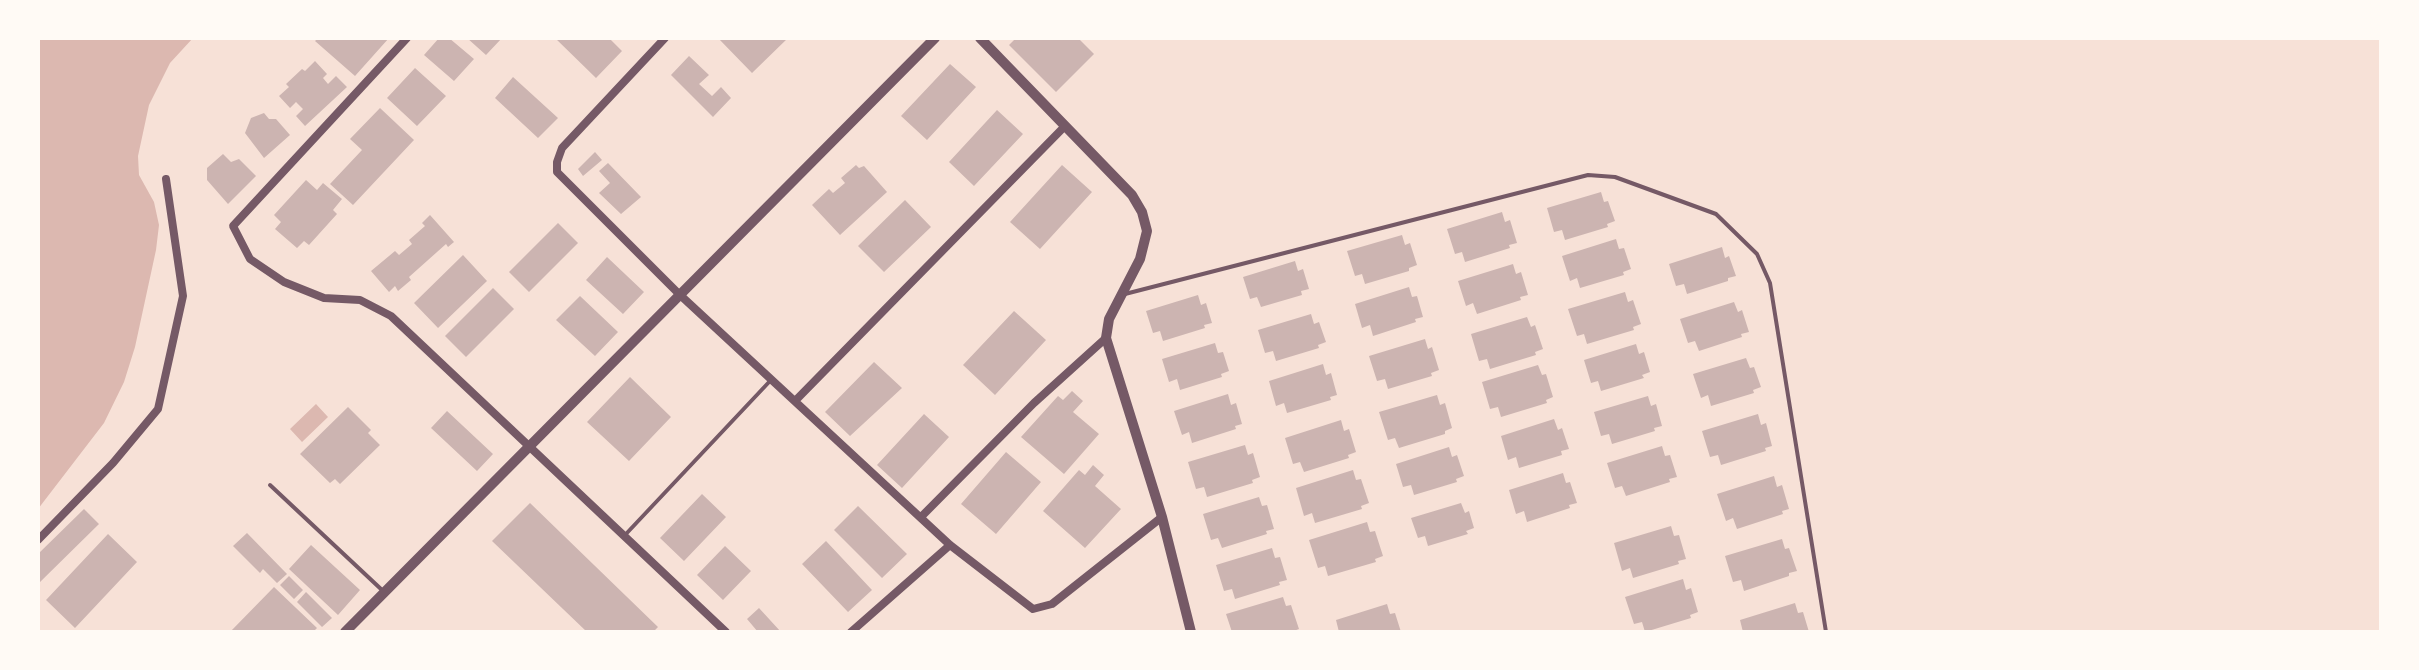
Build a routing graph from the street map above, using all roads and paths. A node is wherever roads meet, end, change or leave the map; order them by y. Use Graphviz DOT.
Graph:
graph roads {
  1 [pos="407,38"];
  2 [pos="665,38"];
  3 [pos="935,38"];
  4 [pos="980,38"];
  5 [pos="1065,126"];
  6 [pos="166,179"];
  7 [pos="679,294"];
  8 [pos="1119,296"];
  9 [pos="1106,338"];
  10 [pos="772,379"];
  11 [pos="795,401"];
  12 [pos="529,447"];
  13 [pos="270,485"];
  14 [pos="921,517"];
  15 [pos="1162,517"];
  16 [pos="624,536"];
  17 [pos="38,540"];
  18 [pos="950,545"];
  19 [pos="384,593"];
  20 [pos="345,632"];
  21 [pos="726,632"];
  22 [pos="851,632"];
  23 [pos="1191,632"];
  24 [pos="1826,632"];
  1 -- 12 [label="street"];
  2 -- 7 [label="street"];
  3 -- 7 [label="street"];
  4 -- 5 [label="street"];
  5 -- 8 [label="street"];
  5 -- 11 [label="street"];
  6 -- 17 [label="street"];
  7 -- 10 [label="street"];
  7 -- 12 [label="street"];
  8 -- 9 [label="street"];
  8 -- 24 [label="lane"];
  9 -- 14 [label="street"];
  9 -- 15 [label="street"];
  10 -- 11 [label="street"];
  10 -- 16 [label="lane"];
  11 -- 14 [label="street"];
  12 -- 16 [label="street"];
  12 -- 19 [label="street"];
  13 -- 19 [label="lane"];
  14 -- 18 [label="street"];
  15 -- 18 [label="street"];
  15 -- 23 [label="street"];
  16 -- 21 [label="street"];
  18 -- 22 [label="street"];
  19 -- 20 [label="street"];
}
